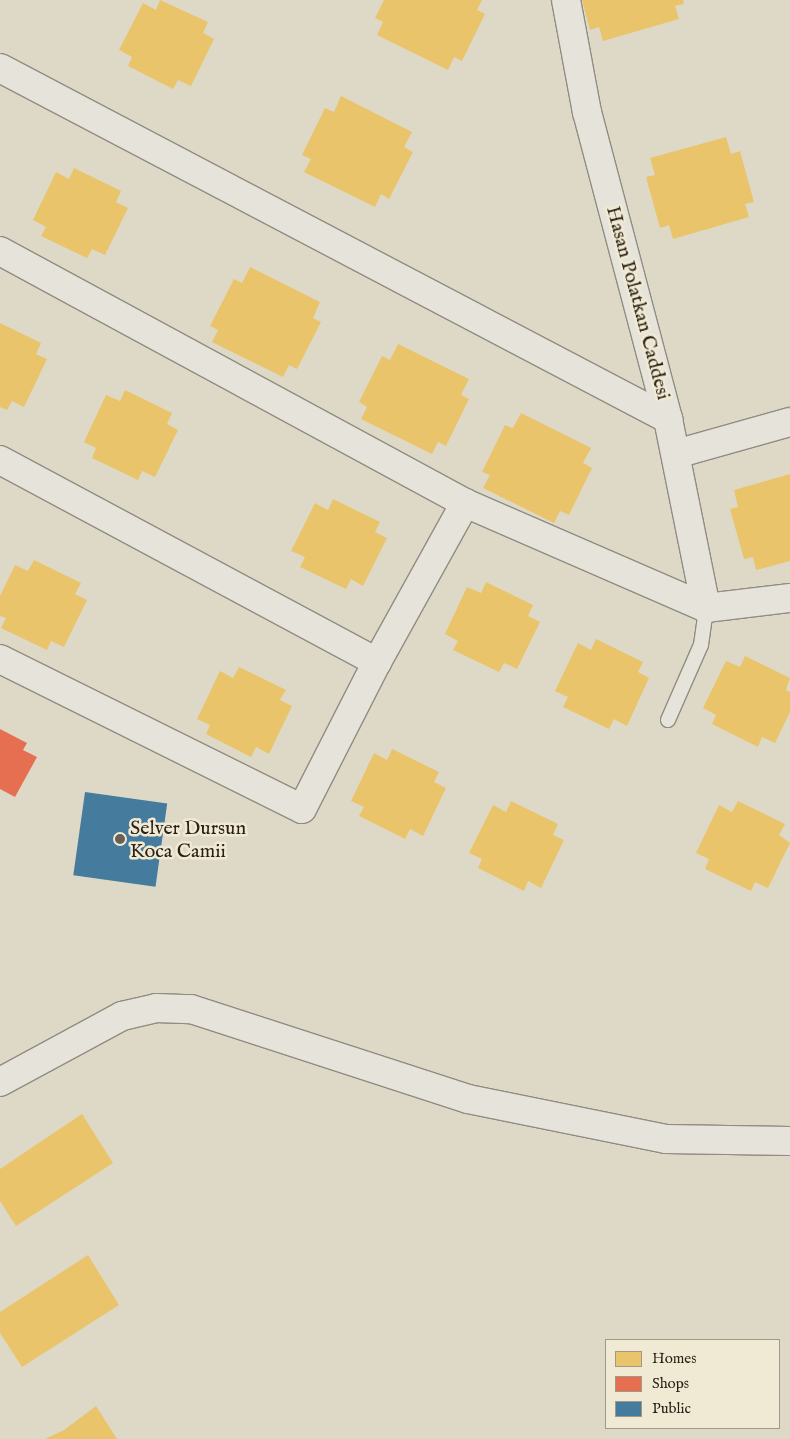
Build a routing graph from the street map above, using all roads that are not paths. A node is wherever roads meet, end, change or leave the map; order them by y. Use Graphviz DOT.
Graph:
graph roads {
  1 [pos="566,0"];
  2 [pos="0,68"];
  3 [pos="0,251"];
  4 [pos="668,419"];
  5 [pos="790,422"];
  6 [pos="676,454"];
  7 [pos="0,460"];
  8 [pos="465,503"];
  9 [pos="790,598"];
  10 [pos="706,608"];
  11 [pos="0,659"];
  12 [pos="377,662"];
  13 [pos="668,720"];
  14 [pos="5,1075"];
  15 [pos="790,1142"];
  1 -- 4 [label="street, Hasan Polatkan Caddesi"];
  2 -- 4 [label="street"];
  3 -- 8 [label="street"];
  4 -- 6 [label="street, Hasan Polatkan Caddesi"];
  5 -- 6 [label="street"];
  6 -- 10 [label="street, Hasan Polatkan Caddesi"];
  7 -- 12 [label="street"];
  8 -- 10 [label="street"];
  8 -- 12 [label="street"];
  9 -- 10 [label="street"];
  10 -- 13 [label="lane"];
  11 -- 12 [label="street"];
  14 -- 15 [label="street"];
}
